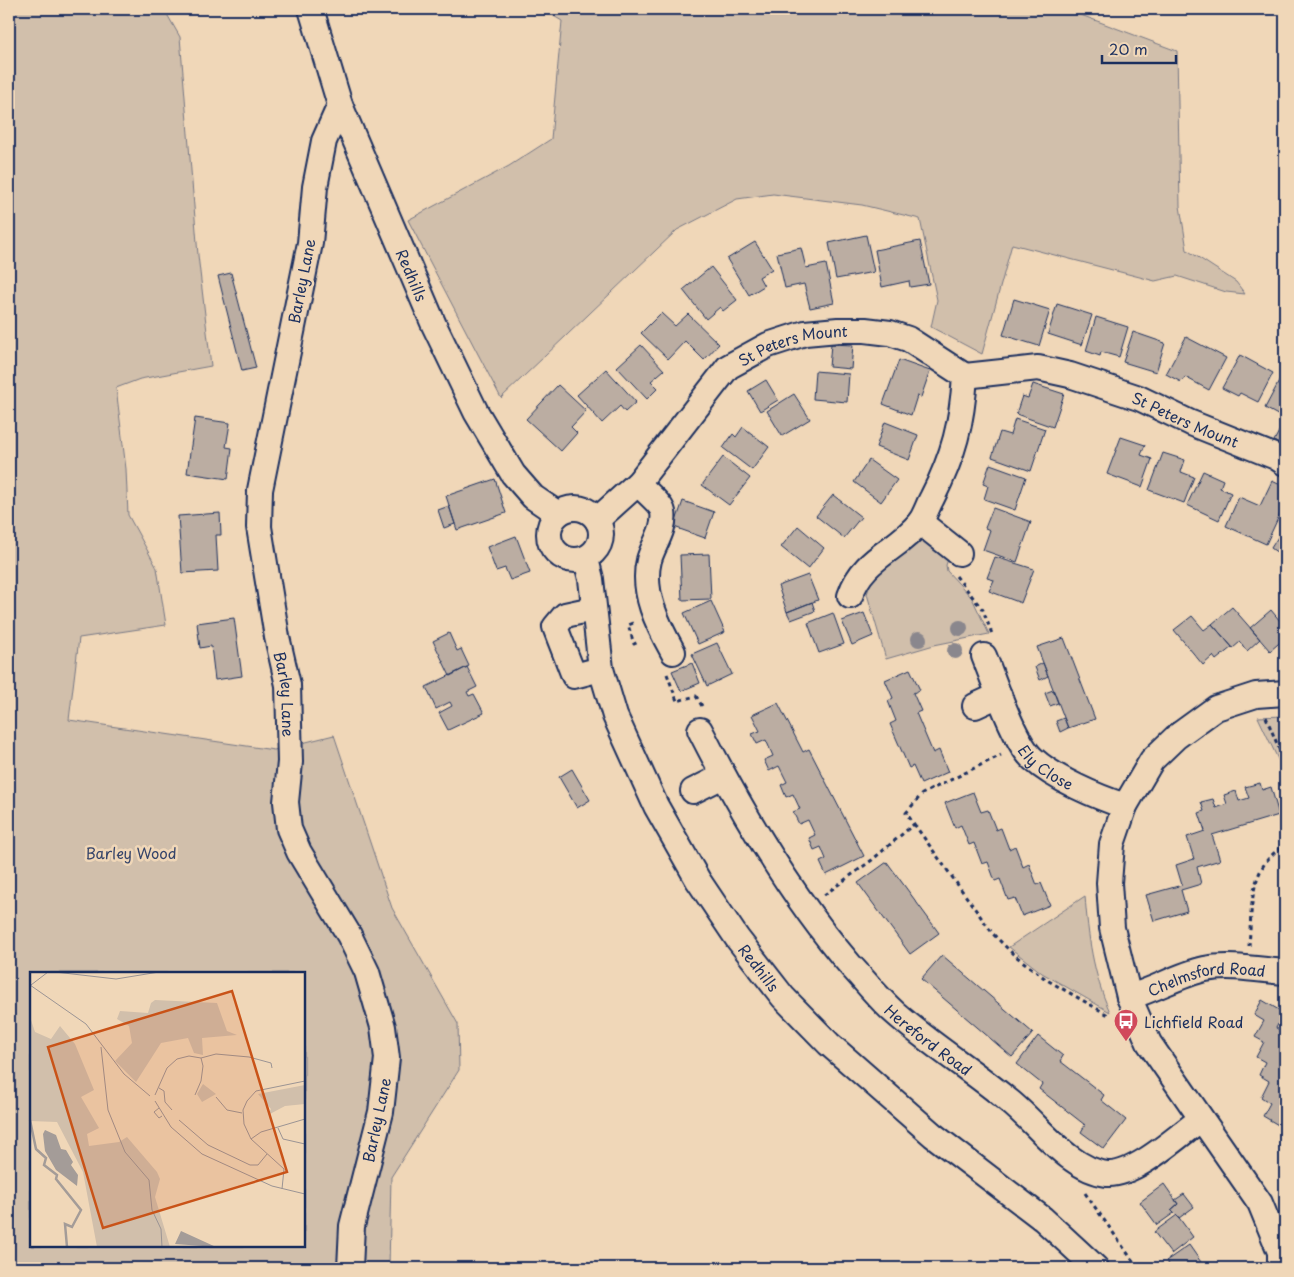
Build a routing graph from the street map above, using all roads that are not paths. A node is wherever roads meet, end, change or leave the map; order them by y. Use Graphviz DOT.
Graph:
graph roads {
  1 [pos="311,9"];
  2 [pos="340,105"];
  3 [pos="965,376"];
  4 [pos="1285,463"];
  5 [pos="638,483"];
  6 [pos="558,514"];
  7 [pos="597,520"];
  8 [pos="920,522"];
  9 [pos="959,553"];
  10 [pos="586,558"];
  11 [pos="850,596"];
  12 [pos="593,609"];
  13 [pos="673,652"];
  14 [pos="984,656"];
  15 [pos="601,668"];
  16 [pos="1285,693"];
  17 [pos="998,695"];
  18 [pos="975,706"];
  19 [pos="700,730"];
  20 [pos="723,776"];
  21 [pos="693,791"];
  22 [pos="1125,806"];
  23 [pos="1285,972"];
  24 [pos="1133,1007"];
  25 [pos="1201,1119"];
  26 [pos="350,1268"];
  27 [pos="1096,1268"];
  28 [pos="1280,1268"];
  1 -- 2 [label="street, Redhills"];
  2 -- 6 [label="street, Redhills"];
  2 -- 26 [label="street, Barley Lane"];
  3 -- 4 [label="street, St Peters Mount"];
  3 -- 5 [label="street, St Peters Mount"];
  3 -- 8 [label="street"];
  5 -- 7 [label="street, St Peters Mount"];
  5 -- 13 [label="street"];
  6 -- 7 [label="street"];
  6 -- 10 [label="street"];
  7 -- 10 [label="street"];
  8 -- 9 [label="street"];
  8 -- 11 [label="street"];
  10 -- 12 [label="street, Redhills"];
  12 -- 15 [label="street, Redhills"];
  12 -- 15 [label="street"];
  14 -- 17 [label="street, Ely Close"];
  15 -- 27 [label="street, Redhills"];
  16 -- 22 [label="street"];
  17 -- 18 [label="street"];
  17 -- 22 [label="street, Ely Close"];
  19 -- 20 [label="street, Hereford Road"];
  20 -- 21 [label="street"];
  20 -- 25 [label="street, Hereford Road"];
  22 -- 24 [label="street"];
  23 -- 24 [label="street, Chelmsford Road"];
  24 -- 25 [label="street"];
  25 -- 28 [label="street"];
}
